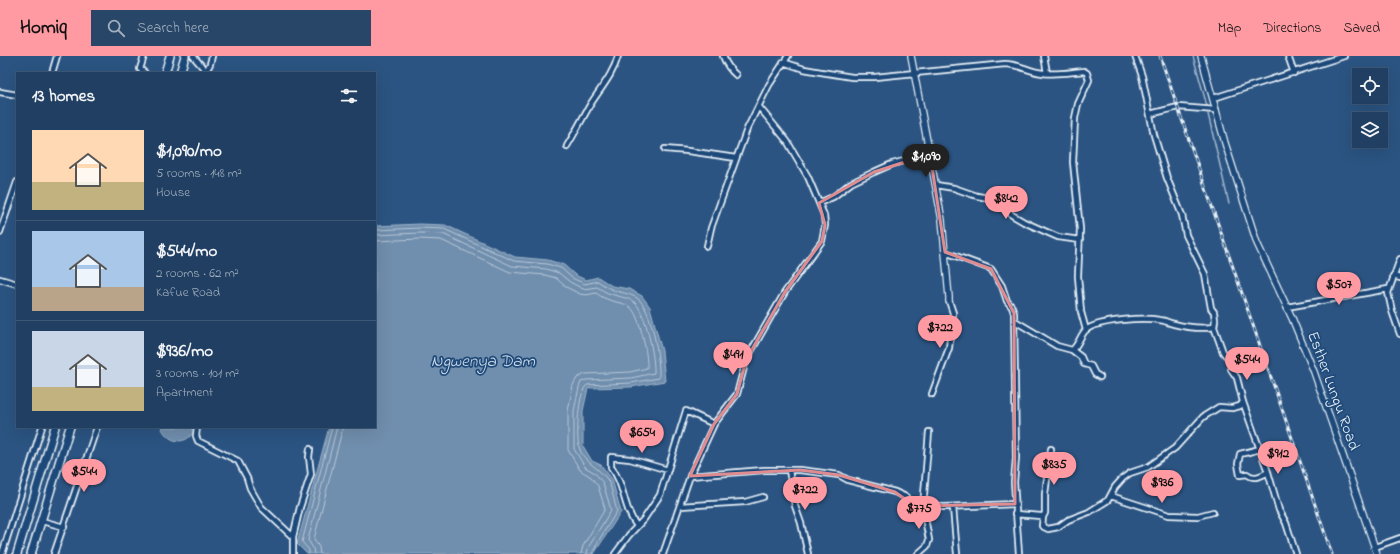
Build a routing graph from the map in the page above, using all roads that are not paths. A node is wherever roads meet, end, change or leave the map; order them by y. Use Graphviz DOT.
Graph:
graph roads {
  1 [pos="57,56"];
  2 [pos="144,56"];
  3 [pos="170,56"];
  4 [pos="185,56"];
  5 [pos="193,56"];
  6 [pos="212,56"];
  7 [pos="618,56"];
  8 [pos="723,56"];
  9 [pos="788,56"];
  10 [pos="911,56"];
  11 [pos="1044,56"];
  12 [pos="1135,56"];
  13 [pos="1201,56"];
  14 [pos="1288,56"];
  15 [pos="1344,56"];
  16 [pos="783,62"];
  17 [pos="140,71"];
  18 [pos="52,72"];
  19 [pos="165,72"];
  20 [pos="180,72"];
  21 [pos="206,72"];
  22 [pos="1047,73"];
  23 [pos="1294,73"];
  24 [pos="914,74"];
  25 [pos="736,75"];
  26 [pos="0,92"];
  27 [pos="16,95"];
  28 [pos="1214,98"];
  29 [pos="759,107"];
  30 [pos="1216,110"];
  31 [pos="1150,114"];
  32 [pos="567,146"];
  33 [pos="665,149"];
  34 [pos="930,154"];
  35 [pos="736,158"];
  36 [pos="16,185"];
  37 [pos="936,185"];
  38 [pos="819,203"];
  39 [pos="0,232"];
  40 [pos="1080,240"];
  41 [pos="707,246"];
  42 [pos="945,252"];
  43 [pos="1400,258"];
  44 [pos="1393,276"];
  45 [pos="1400,278"];
  46 [pos="0,279"];
  47 [pos="16,284"];
  48 [pos="1388,289"];
  49 [pos="949,301"];
  50 [pos="1286,307"];
  51 [pos="1015,320"];
  52 [pos="1214,327"];
  53 [pos="1086,330"];
  54 [pos="1400,334"];
  55 [pos="1072,350"];
  56 [pos="1100,377"];
  57 [pos="932,394"];
  58 [pos="1243,402"];
  59 [pos="714,424"];
  60 [pos="42,428"];
  61 [pos="55,428"];
  62 [pos="70,428"];
  63 [pos="97,428"];
  64 [pos="197,428"];
  65 [pos="929,432"];
  66 [pos="310,449"];
  67 [pos="1051,449"];
  68 [pos="1260,449"];
  69 [pos="668,470"];
  70 [pos="789,470"];
  71 [pos="1268,472"];
  72 [pos="690,476"];
  73 [pos="1111,496"];
  74 [pos="763,497"];
  75 [pos="1014,504"];
  76 [pos="680,506"];
  77 [pos="923,507"];
  78 [pos="953,507"];
  79 [pos="1213,512"];
  80 [pos="1015,514"];
  81 [pos="1043,517"];
  82 [pos="42,520"];
  83 [pos="637,526"];
  84 [pos="64,527"];
  85 [pos="293,537"];
  86 [pos="1400,538"];
  87 [pos="1375,547"];
  88 [pos="2,554"];
  89 [pos="17,554"];
  90 [pos="31,554"];
  91 [pos="54,554"];
  92 [pos="293,554"];
  93 [pos="615,554"];
  94 [pos="663,554"];
  95 [pos="808,554"];
  96 [pos="918,554"];
  97 [pos="957,554"];
  98 [pos="1019,554"];
  99 [pos="1296,554"];
  100 [pos="1377,554"];
  1 -- 18 [label="street"];
  2 -- 17 [label="street"];
  3 -- 19 [label="main road"];
  4 -- 20 [label="main road"];
  5 -- 21 [label="street"];
  6 -- 21 [label="street"];
  7 -- 32 [label="street"];
  8 -- 25 [label="street"];
  9 -- 16 [label="street"];
  10 -- 24 [label="street"];
  11 -- 22 [label="street"];
  12 -- 31 [label="street"];
  13 -- 28 [label="street, Esther Lungu Road"];
  14 -- 23 [label="street"];
  15 -- 23 [label="street"];
  16 -- 24 [label="street"];
  16 -- 29 [label="street"];
  22 -- 24 [label="street"];
  22 -- 40 [label="street"];
  23 -- 28 [label="street"];
  24 -- 34 [label="street"];
  26 -- 27 [label="street"];
  28 -- 30 [label="street, Esther Lungu Road"];
  29 -- 35 [label="street"];
  29 -- 38 [label="street"];
  30 -- 31 [label="street"];
  30 -- 50 [label="street, Esther Lungu Road"];
  31 -- 52 [label="street"];
  33 -- 35 [label="street"];
  34 -- 37 [label="street"];
  34 -- 38 [label="street"];
  35 -- 41 [label="street"];
  36 -- 39 [label="street"];
  37 -- 40 [label="street"];
  37 -- 42 [label="street"];
  38 -- 59 [label="street"];
  40 -- 53 [label="street"];
  42 -- 49 [label="street"];
  42 -- 51 [label="street"];
  43 -- 44 [label="street"];
  44 -- 45 [label="street"];
  44 -- 48 [label="street"];
  46 -- 47 [label="street"];
  48 -- 50 [label="street"];
  48 -- 54 [label="street"];
  49 -- 57 [label="street"];
  50 -- 87 [label="street, Esther Lungu Road"];
  51 -- 55 [label="street"];
  51 -- 75 [label="street"];
  52 -- 53 [label="street"];
  52 -- 58 [label="street"];
  53 -- 55 [label="street"];
  55 -- 56 [label="street"];
  58 -- 68 [label="street"];
  58 -- 73 [label="street"];
  59 -- 69 [label="street"];
  59 -- 72 [label="street"];
  60 -- 88 [label="street"];
  61 -- 89 [label="main road"];
  62 -- 82 [label="main road"];
  63 -- 84 [label="street"];
  64 -- 85 [label="street"];
  65 -- 77 [label="street"];
  66 -- 85 [label="street"];
  67 -- 81 [label="street"];
  68 -- 71 [label="street"];
  68 -- 71 [label="street"];
  69 -- 83 [label="street"];
  69 -- 83 [label="street"];
  70 -- 72 [label="street"];
  70 -- 77 [label="street"];
  70 -- 95 [label="street"];
  71 -- 99 [label="street"];
  72 -- 76 [label="street"];
  73 -- 79 [label="street"];
  73 -- 81 [label="street"];
  74 -- 76 [label="street"];
  75 -- 78 [label="street"];
  75 -- 80 [label="street"];
  76 -- 94 [label="street"];
  77 -- 78 [label="street"];
  77 -- 96 [label="street"];
  78 -- 97 [label="street"];
  80 -- 81 [label="street"];
  80 -- 98 [label="street"];
  82 -- 84 [label="street"];
  82 -- 90 [label="main road"];
  83 -- 93 [label="street"];
  84 -- 91 [label="street"];
  85 -- 92 [label="street"];
  86 -- 87 [label="street"];
  87 -- 100 [label="street, Esther Lungu Road"];
}
